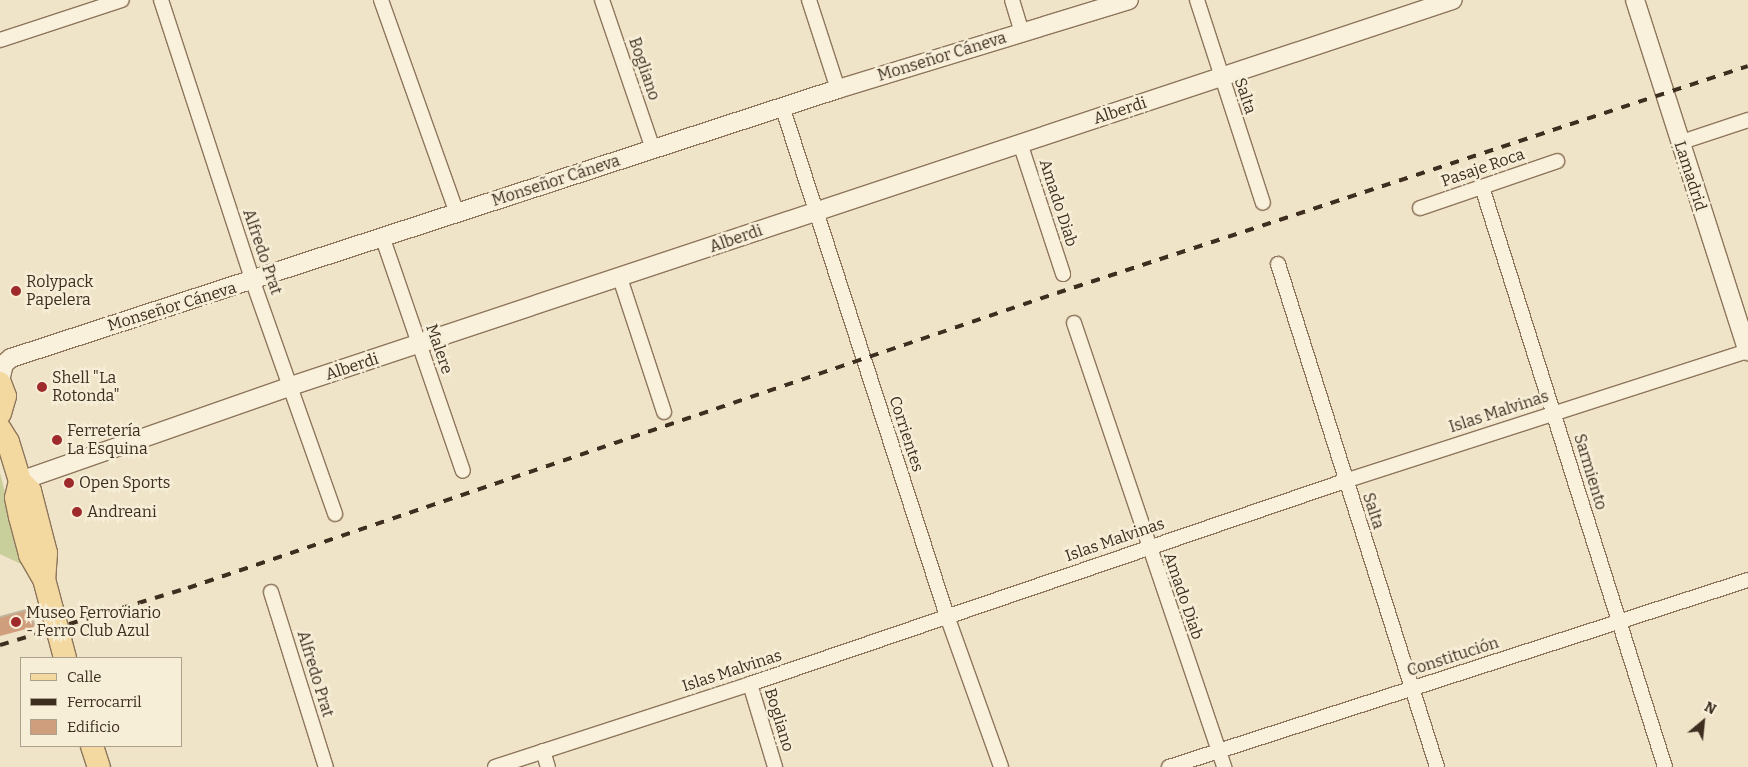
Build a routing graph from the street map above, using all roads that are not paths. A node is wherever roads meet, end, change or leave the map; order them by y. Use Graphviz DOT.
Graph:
graph roads {
  1 [pos="122,0"];
  2 [pos="160,0"];
  3 [pos="381,0"];
  4 [pos="602,0"];
  5 [pos="809,0"];
  6 [pos="1012,0"];
  7 [pos="1128,0"];
  8 [pos="1197,0"];
  9 [pos="1453,0"];
  10 [pos="1635,0"];
  11 [pos="1022,33"];
  12 [pos="0,40"];
  13 [pos="1220,78"];
  14 [pos="838,89"];
  15 [pos="783,109"];
  16 [pos="1748,120"];
  17 [pos="1020,143"];
  18 [pos="1680,143"];
  19 [pos="653,149"];
  20 [pos="1557,161"];
  21 [pos="1482,187"];
  22 [pos="1263,203"];
  23 [pos="1420,208"];
  24 [pos="816,212"];
  25 [pos="456,214"];
  26 [pos="383,239"];
  27 [pos="1278,264"];
  28 [pos="1063,274"];
  29 [pos="620,278"];
  30 [pos="253,282"];
  31 [pos="1074,323"];
  32 [pos="419,346"];
  33 [pos="1748,351"];
  34 [pos="0,382"];
  35 [pos="291,386"];
  36 [pos="664,412"];
  37 [pos="1554,412"];
  38 [pos="0,413"];
  39 [pos="0,429"];
  40 [pos="462,471"];
  41 [pos="20,481"];
  42 [pos="1345,481"];
  43 [pos="335,514"];
  44 [pos="1148,548"];
  45 [pos="1748,580"];
  46 [pos="271,592"];
  47 [pos="947,616"];
  48 [pos="1617,622"];
  49 [pos="65,657"];
  50 [pos="750,684"];
  51 [pos="1412,690"];
  52 [pos="92,747"];
  53 [pos="543,751"];
  54 [pos="1219,751"];
  55 [pos="99,767"];
  56 [pos="326,767"];
  57 [pos="495,767"];
  58 [pos="548,767"];
  59 [pos="775,767"];
  60 [pos="1001,767"];
  61 [pos="1169,767"];
  62 [pos="1224,767"];
  63 [pos="1438,767"];
  64 [pos="1665,767"];
  1 -- 12 [label="street"];
  2 -- 30 [label="street, Alfredo Prat"];
  3 -- 25 [label="street"];
  4 -- 19 [label="street, Bogliano"];
  5 -- 14 [label="street"];
  6 -- 11 [label="street"];
  7 -- 11 [label="street, Monseñor Cáneva"];
  8 -- 13 [label="street, Salta"];
  9 -- 13 [label="street, Alberdi"];
  10 -- 18 [label="street, Lamadrid"];
  11 -- 14 [label="street, Monseñor Cáneva"];
  13 -- 17 [label="street, Alberdi"];
  13 -- 22 [label="street, Salta"];
  14 -- 15 [label="street, Monseñor Cáneva"];
  15 -- 19 [label="street, Monseñor Cáneva"];
  15 -- 24 [label="street, Corrientes"];
  16 -- 18 [label="street"];
  17 -- 24 [label="street, Alberdi"];
  17 -- 28 [label="street, Amado Diab"];
  18 -- 33 [label="street, Lamadrid"];
  19 -- 25 [label="street, Monseñor Cáneva"];
  20 -- 21 [label="street, Pasaje Roca"];
  21 -- 23 [label="street, Pasaje Roca"];
  21 -- 37 [label="street, Sarmiento"];
  24 -- 29 [label="street, Alberdi"];
  24 -- 47 [label="street, Corrientes"];
  25 -- 26 [label="street, Monseñor Cáneva"];
  26 -- 30 [label="street, Monseñor Cáneva"];
  26 -- 32 [label="street, Malere"];
  27 -- 42 [label="street, Salta"];
  29 -- 32 [label="street, Alberdi"];
  29 -- 36 [label="street"];
  30 -- 34 [label="street, Monseñor Cáneva"];
  30 -- 35 [label="street, Alfredo Prat"];
  31 -- 44 [label="street, Amado Diab"];
  32 -- 35 [label="street, Alberdi"];
  32 -- 40 [label="street, Malere"];
  33 -- 37 [label="street, Islas Malvinas"];
  34 -- 38 [label="main road"];
  35 -- 41 [label="street, Alberdi"];
  35 -- 43 [label="street, Alfredo Prat"];
  37 -- 42 [label="street, Islas Malvinas"];
  37 -- 48 [label="street, Sarmiento"];
  39 -- 41 [label="main road"];
  41 -- 49 [label="main road"];
  42 -- 44 [label="street, Islas Malvinas"];
  42 -- 51 [label="street, Salta"];
  44 -- 47 [label="street, Islas Malvinas"];
  44 -- 54 [label="street, Amado Diab"];
  45 -- 48 [label="street, Constitución"];
  46 -- 56 [label="street, Alfredo Prat"];
  47 -- 50 [label="street, Islas Malvinas"];
  47 -- 60 [label="street, Corrientes"];
  48 -- 51 [label="street, Constitución"];
  48 -- 64 [label="street, Sarmiento"];
  50 -- 53 [label="street, Islas Malvinas"];
  50 -- 59 [label="street, Bogliano"];
  51 -- 54 [label="street, Constitución"];
  51 -- 63 [label="street, Salta"];
  52 -- 55 [label="main road"];
  53 -- 57 [label="street, Islas Malvinas"];
  53 -- 58 [label="street"];
  54 -- 61 [label="street, Constitución"];
  54 -- 62 [label="street, Amado Diab"];
}
